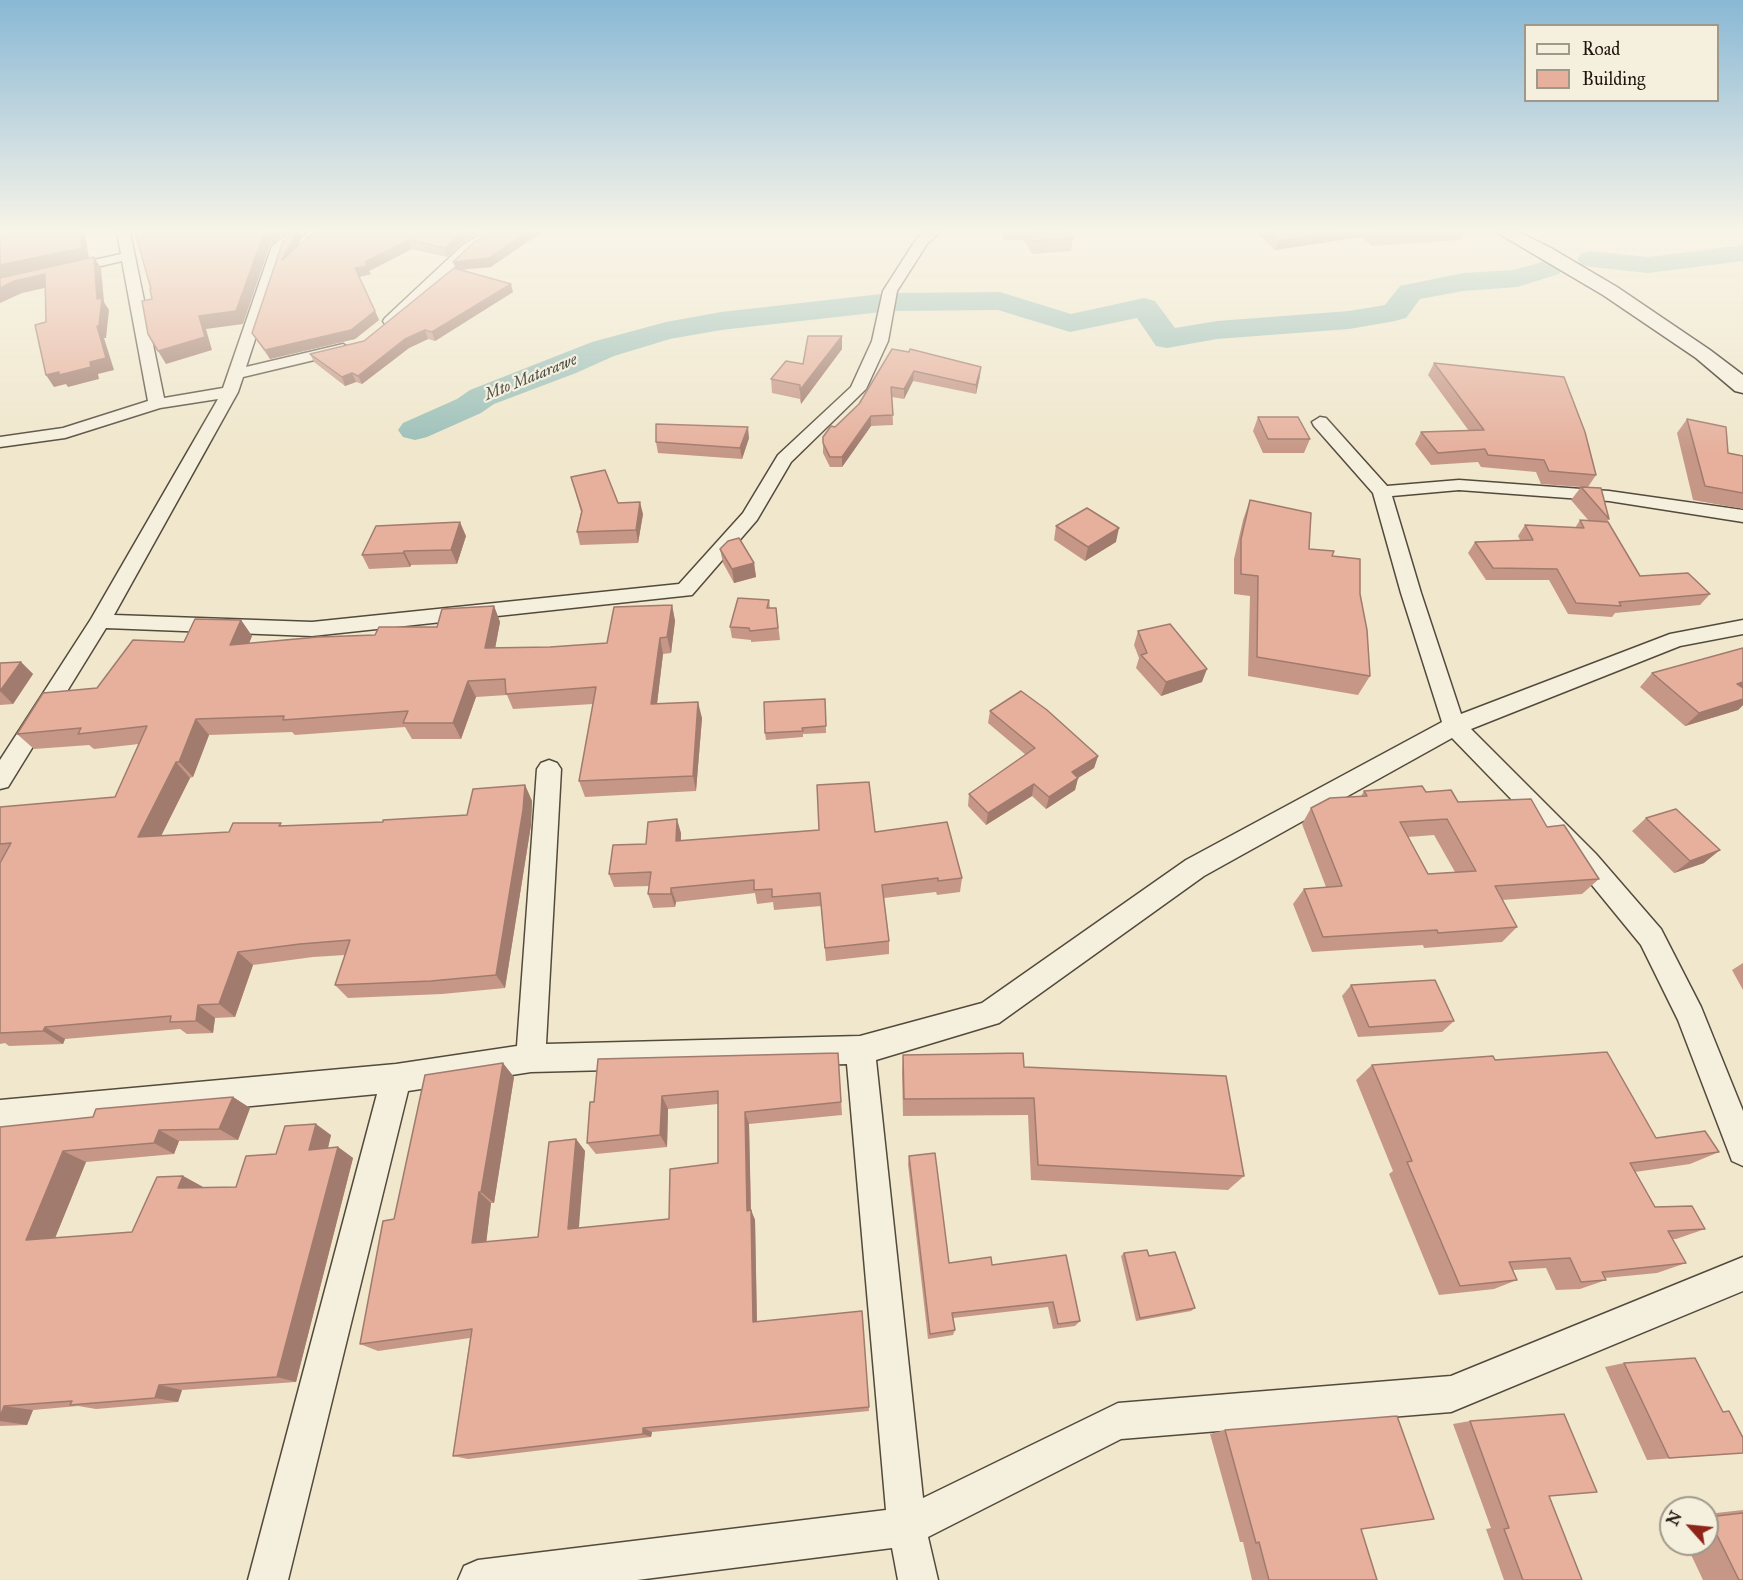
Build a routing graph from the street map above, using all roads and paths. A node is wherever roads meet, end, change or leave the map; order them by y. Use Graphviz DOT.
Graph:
graph roads {
  1 [pos="138,306"];
  2 [pos="259,306"];
  3 [pos="408,306"];
  4 [pos="887,306"];
  5 [pos="1632,306"];
  6 [pos="375,333"];
  7 [pos="361,344"];
  8 [pos="237,374"];
  9 [pos="1743,386"];
  10 [pos="230,392"];
  11 [pos="158,404"];
  12 [pos="1320,422"];
  13 [pos="0,442"];
  14 [pos="1382,492"];
  15 [pos="1743,516"];
  16 [pos="99,621"];
  17 [pos="1743,627"];
  18 [pos="1454,726"];
  19 [pos="549,768"];
  20 [pos="0,780"];
  21 [pos="860,1050"];
  22 [pos="531,1059"];
  23 [pos="396,1078"];
  24 [pos="0,1115"];
  25 [pos="1743,1150"];
  26 [pos="1743,1274"];
  27 [pos="907,1527"];
  28 [pos="268,1580"];
  29 [pos="478,1580"];
  30 [pos="918,1580"];
  1 -- 11 [label="street"];
  2 -- 8 [label="street"];
  3 -- 6 [label="street"];
  4 -- 16 [label="street"];
  5 -- 9 [label="main road"];
  7 -- 8 [label="street"];
  8 -- 10 [label="street"];
  10 -- 11 [label="street"];
  10 -- 16 [label="street"];
  11 -- 13 [label="street"];
  12 -- 14 [label="street"];
  14 -- 15 [label="street"];
  14 -- 18 [label="street"];
  16 -- 20 [label="street"];
  17 -- 18 [label="street"];
  18 -- 21 [label="street"];
  18 -- 25 [label="street"];
  19 -- 22 [label="street"];
  21 -- 22 [label="street"];
  21 -- 27 [label="street"];
  22 -- 23 [label="street"];
  23 -- 24 [label="street"];
  23 -- 28 [label="street"];
  26 -- 27 [label="street"];
  27 -- 29 [label="street"];
  27 -- 30 [label="street"];
}
